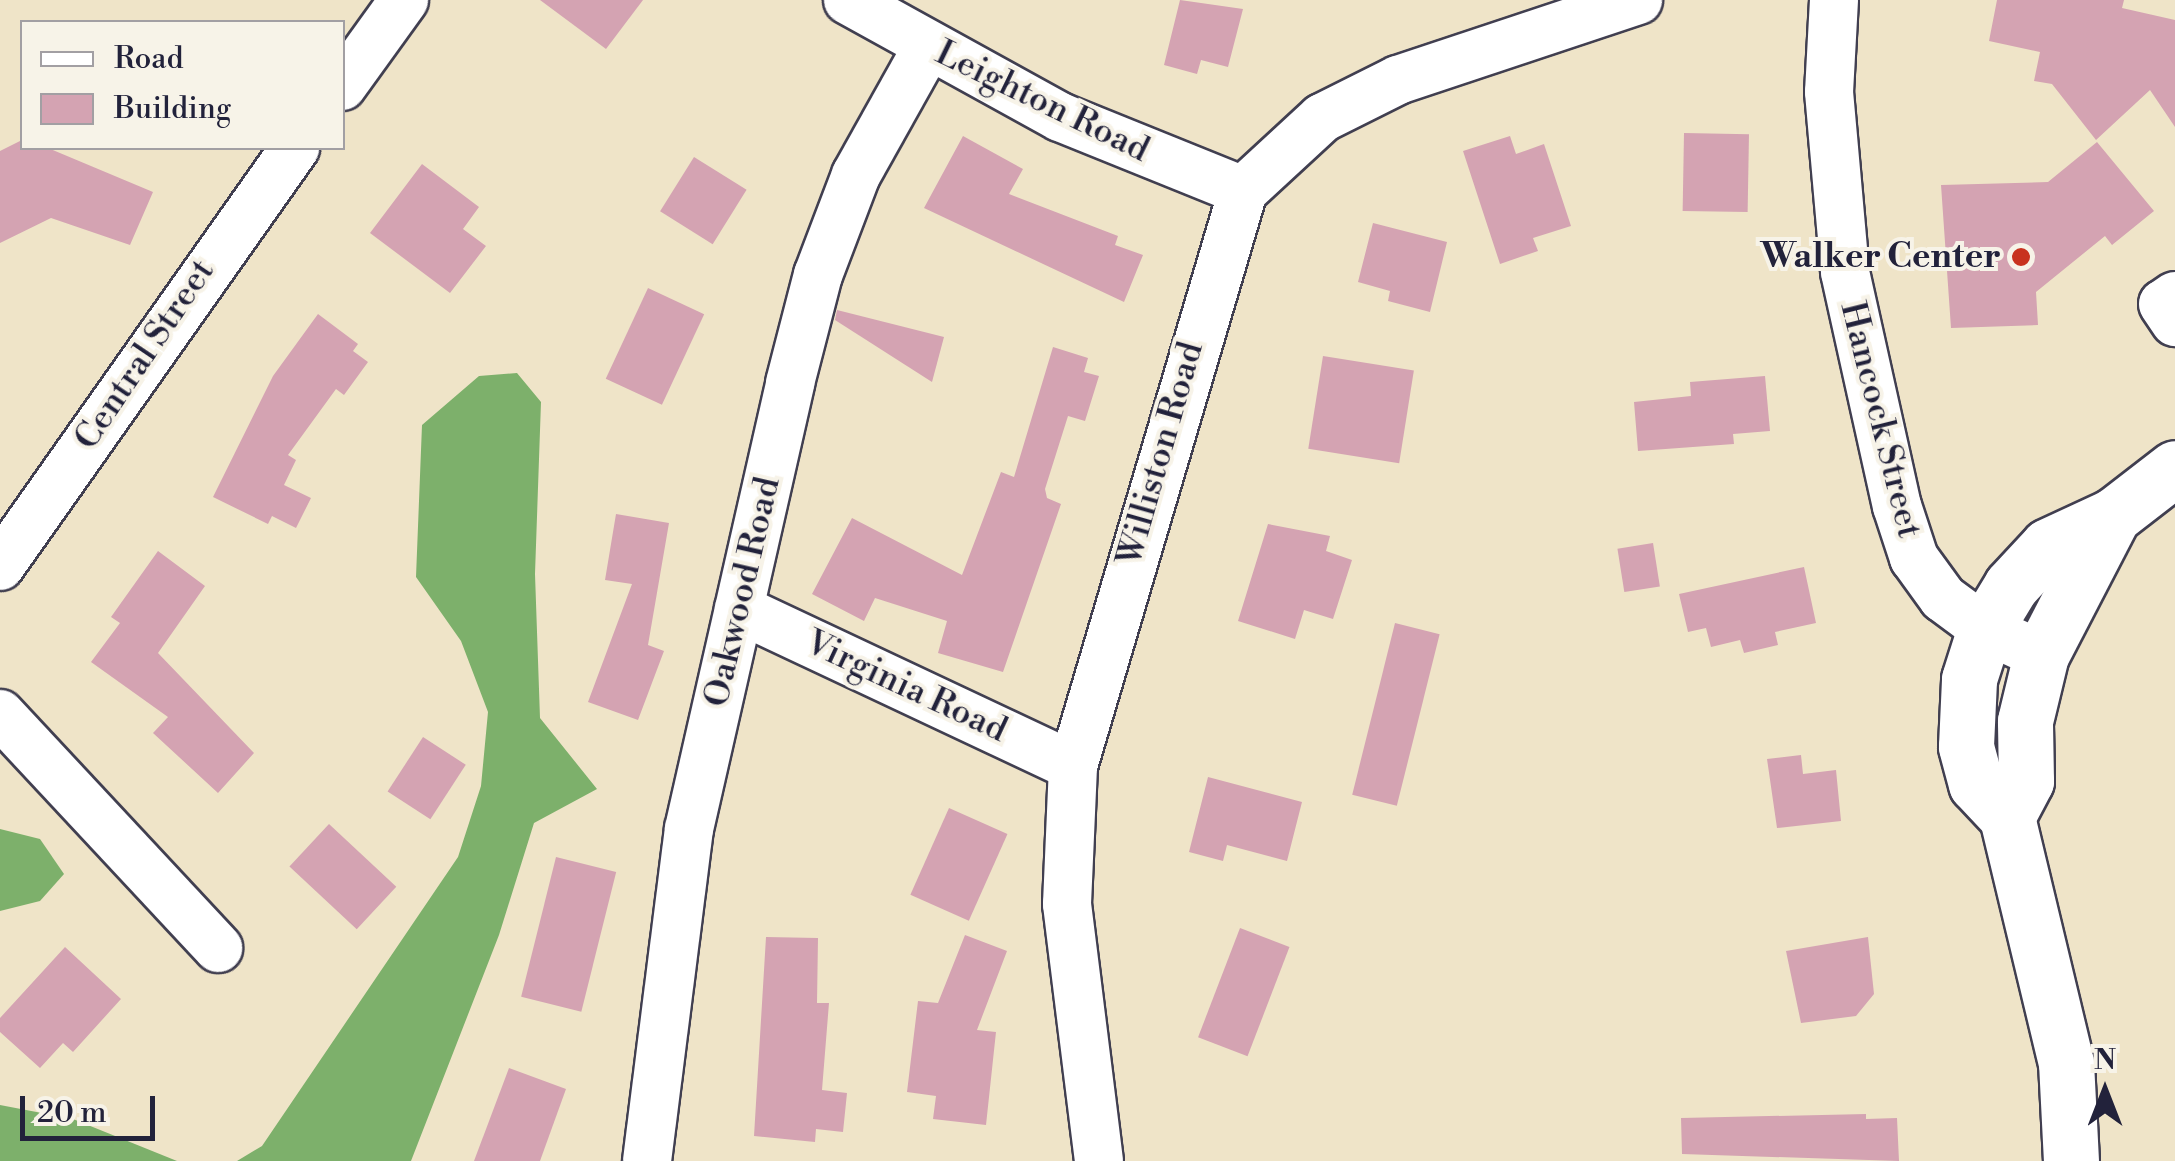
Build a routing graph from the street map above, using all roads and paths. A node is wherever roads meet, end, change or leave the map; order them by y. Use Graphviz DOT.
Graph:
graph roads {
  1 [pos="404,0"];
  2 [pos="848,0"];
  3 [pos="1638,0"];
  4 [pos="1834,0"];
  5 [pos="927,48"];
  6 [pos="345,82"];
  7 [pos="294,150"];
  8 [pos="1243,191"];
  9 [pos="2175,296"];
  10 [pos="2175,322"];
  11 [pos="2175,468"];
  12 [pos="2113,516"];
  13 [pos="0,566"];
  14 [pos="739,610"];
  15 [pos="1985,630"];
  16 [pos="2041,655"];
  17 [pos="0,714"];
  18 [pos="1073,766"];
  19 [pos="2007,817"];
  20 [pos="218,948"];
  21 [pos="646,1161"];
  22 [pos="1098,1161"];
  23 [pos="2070,1161"];
  1 -- 6 [label="street"];
  2 -- 5 [label="street, Leighton Road"];
  3 -- 8 [label="street"];
  4 -- 15 [label="street, Hancock Street"];
  5 -- 8 [label="street, Leighton Road"];
  5 -- 14 [label="street, Oakwood Road"];
  7 -- 13 [label="street, Central Street"];
  8 -- 18 [label="street, Williston Road"];
  9 -- 10 [label="street"];
  11 -- 12 [label="main road"];
  12 -- 15 [label="main road"];
  12 -- 16 [label="main road"];
  14 -- 18 [label="street, Virginia Road"];
  14 -- 21 [label="street, Oakwood Road"];
  15 -- 16 [label="street, Hancock Street"];
  15 -- 19 [label="main road"];
  16 -- 19 [label="main road"];
  17 -- 20 [label="street"];
  18 -- 22 [label="street, Williston Road"];
  19 -- 23 [label="main road"];
}
